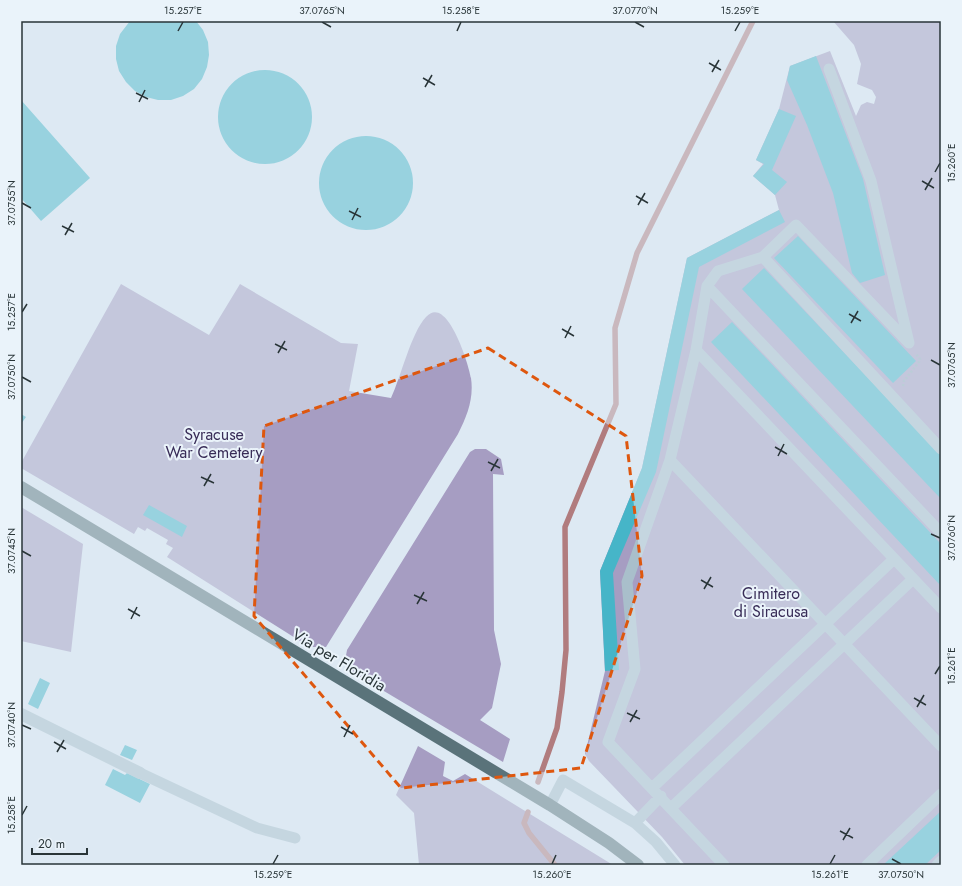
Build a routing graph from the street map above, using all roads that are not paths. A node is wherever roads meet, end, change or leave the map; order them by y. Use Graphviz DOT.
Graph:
graph roads {
  1 [pos="829,69"];
  2 [pos="763,258"];
  3 [pos="707,286"];
  4 [pos="696,350"];
  5 [pos="941,449"];
  6 [pos="670,460"];
  7 [pos="21,488"];
  8 [pos="941,533"];
  9 [pos="894,559"];
  10 [pos="913,579"];
  11 [pos="941,608"];
  12 [pos="826,624"];
  13 [pos="844,644"];
  14 [pos="21,714"];
  15 [pos="941,746"];
  16 [pos="140,773"];
  17 [pos="652,788"];
  18 [pos="941,794"];
  19 [pos="661,796"];
  20 [pos="550,805"];
  21 [pos="671,808"];
  22 [pos="635,823"];
  23 [pos="296,838"];
  24 [pos="941,861"];
  25 [pos="638,865"];
  26 [pos="675,865"];
  27 [pos="724,865"];
  28 [pos="868,865"];
  29 [pos="937,865"];
  1 -- 2 [label="lane"];
  2 -- 3 [label="lane"];
  2 -- 5 [label="lane"];
  3 -- 4 [label="lane"];
  3 -- 8 [label="lane"];
  4 -- 6 [label="lane"];
  4 -- 9 [label="lane"];
  6 -- 12 [label="lane"];
  6 -- 17 [label="lane"];
  7 -- 20 [label="main road, Via per Floridia"];
  9 -- 10 [label="lane"];
  9 -- 12 [label="lane"];
  10 -- 11 [label="lane"];
  10 -- 13 [label="lane"];
  12 -- 13 [label="lane"];
  12 -- 17 [label="lane"];
  13 -- 15 [label="lane"];
  13 -- 21 [label="lane"];
  14 -- 16 [label="street"];
  16 -- 23 [label="lane"];
  17 -- 19 [label="lane"];
  18 -- 28 [label="lane"];
  19 -- 21 [label="lane"];
  19 -- 22 [label="lane"];
  20 -- 22 [label="lane"];
  20 -- 25 [label="main road, Via per Floridia"];
  21 -- 27 [label="lane"];
  22 -- 26 [label="lane"];
  24 -- 29 [label="lane"];
}
